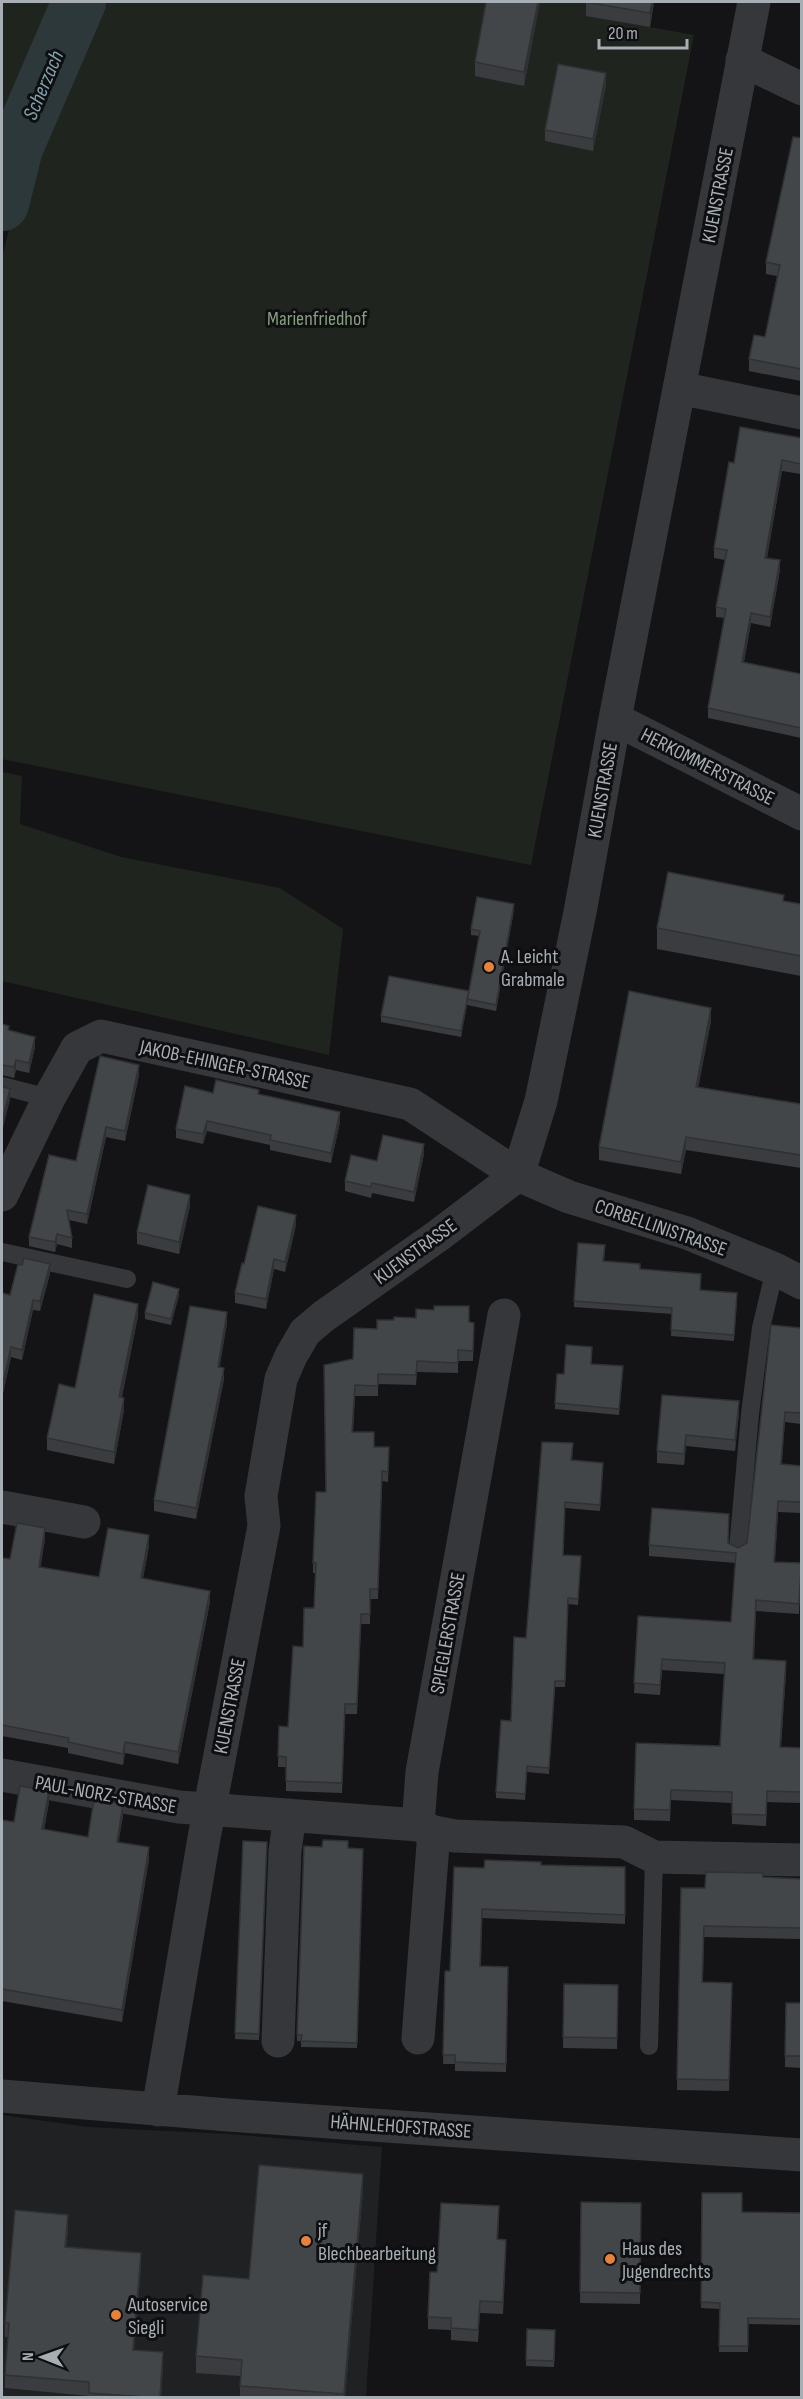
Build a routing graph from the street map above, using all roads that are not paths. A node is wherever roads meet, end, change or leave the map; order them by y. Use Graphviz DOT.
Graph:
graph roads {
  1 [pos="754,2"];
  2 [pos="742,60"];
  3 [pos="801,89"];
  4 [pos="679,388"];
  5 [pos="801,413"];
  6 [pos="615,719"];
  7 [pos="801,814"];
  8 [pos="2,1086"];
  9 [pos="49,1098"];
  10 [pos="518,1175"];
  11 [pos="2,1196"];
  12 [pos="2,1252"];
  13 [pos="788,1276"];
  14 [pos="127,1279"];
  15 [pos="504,1315"];
  16 [pos="2,1506"];
  17 [pos="84,1522"];
  18 [pos="738,1548"];
  19 [pos="2,1779"];
  20 [pos="209,1810"];
  21 [pos="290,1815"];
  22 [pos="426,1828"];
  23 [pos="654,1857"];
  24 [pos="801,1860"];
  25 [pos="418,2038"];
  26 [pos="278,2041"];
  27 [pos="649,2046"];
  28 [pos="2,2096"];
  29 [pos="158,2110"];
  30 [pos="801,2155"];
  1 -- 2 [label="street, KUENSTRASSE"];
  2 -- 3 [label="street"];
  2 -- 4 [label="street, KUENSTRASSE"];
  4 -- 5 [label="street"];
  4 -- 6 [label="street, KUENSTRASSE"];
  6 -- 7 [label="street, HERKOMMERSTRASSE"];
  6 -- 10 [label="street, KUENSTRASSE"];
  8 -- 9 [label="lane"];
  9 -- 10 [label="street, JAKOB-EHINGER-STRASSE"];
  9 -- 11 [label="street, JAKOB-EHINGER-STRASSE"];
  10 -- 13 [label="street, CORBELLINISTRASSE"];
  10 -- 20 [label="street, KUENSTRASSE"];
  12 -- 14 [label="lane"];
  13 -- 18 [label="lane"];
  15 -- 22 [label="street, SPIEGLERSTRASSE"];
  16 -- 17 [label="street"];
  19 -- 20 [label="street, PAUL-NORZ-STRASSE"];
  20 -- 21 [label="street"];
  20 -- 29 [label="street, KUENSTRASSE"];
  21 -- 22 [label="street"];
  21 -- 26 [label="street"];
  22 -- 23 [label="street"];
  22 -- 25 [label="street, SPIEGLERSTRASSE"];
  23 -- 24 [label="street"];
  23 -- 27 [label="lane"];
  28 -- 29 [label="street, HÄHNLEHOFSTRASSE"];
  29 -- 30 [label="street, HÄHNLEHOFSTRASSE"];
}
